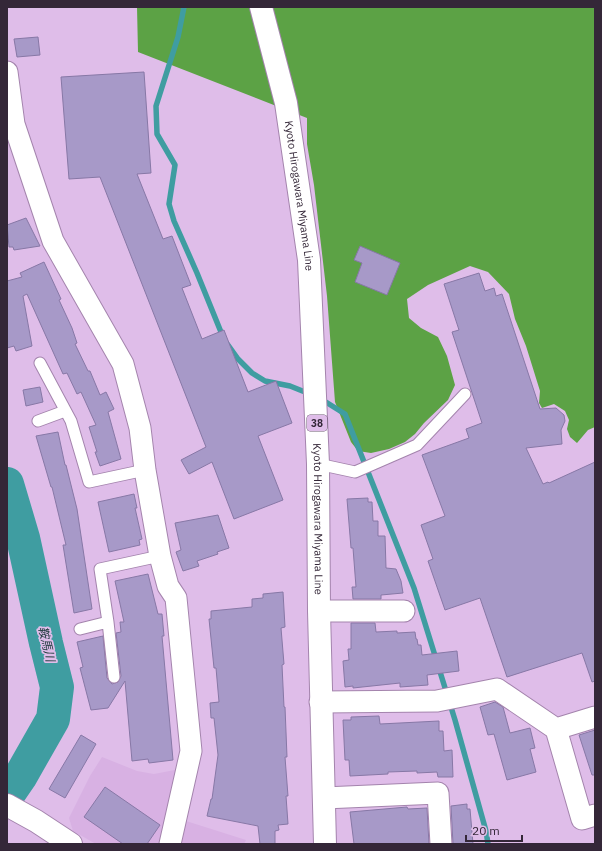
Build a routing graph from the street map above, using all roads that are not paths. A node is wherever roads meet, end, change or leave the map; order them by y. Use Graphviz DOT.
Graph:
graph roads {
  1 [pos="261,7"];
  2 [pos="7,72"];
  3 [pos="40,363"];
  4 [pos="465,394"];
  5 [pos="65,411"];
  6 [pos="38,421"];
  7 [pos="318,464"];
  8 [pos="145,470"];
  9 [pos="160,556"];
  10 [pos="319,611"];
  11 [pos="404,611"];
  12 [pos="108,622"];
  13 [pos="80,630"];
  14 [pos="114,677"];
  15 [pos="320,702"];
  16 [pos="595,717"];
  17 [pos="556,729"];
  18 [pos="324,798"];
  19 [pos="7,805"];
  20 [pos="595,815"];
  21 [pos="71,844"];
  22 [pos="170,844"];
  23 [pos="325,844"];
  24 [pos="441,844"];
  1 -- 7 [label="main road, Kyoto Hirogawara Miyama Line / 38"];
  2 -- 8 [label="street"];
  3 -- 5 [label="lane"];
  4 -- 7 [label="lane"];
  5 -- 6 [label="lane"];
  5 -- 8 [label="lane"];
  7 -- 10 [label="main road, Kyoto Hirogawara Miyama Line / 38"];
  8 -- 9 [label="street"];
  9 -- 12 [label="lane"];
  9 -- 22 [label="street"];
  10 -- 11 [label="street"];
  10 -- 15 [label="main road, Kyoto Hirogawara Miyama Line / 38"];
  12 -- 13 [label="lane"];
  12 -- 14 [label="lane"];
  15 -- 17 [label="street"];
  15 -- 18 [label="main road, Kyoto Hirogawara Miyama Line / 38"];
  16 -- 17 [label="street"];
  17 -- 20 [label="street"];
  18 -- 23 [label="main road, Kyoto Hirogawara Miyama Line / 38"];
  18 -- 24 [label="street"];
  19 -- 21 [label="main road"];
}
